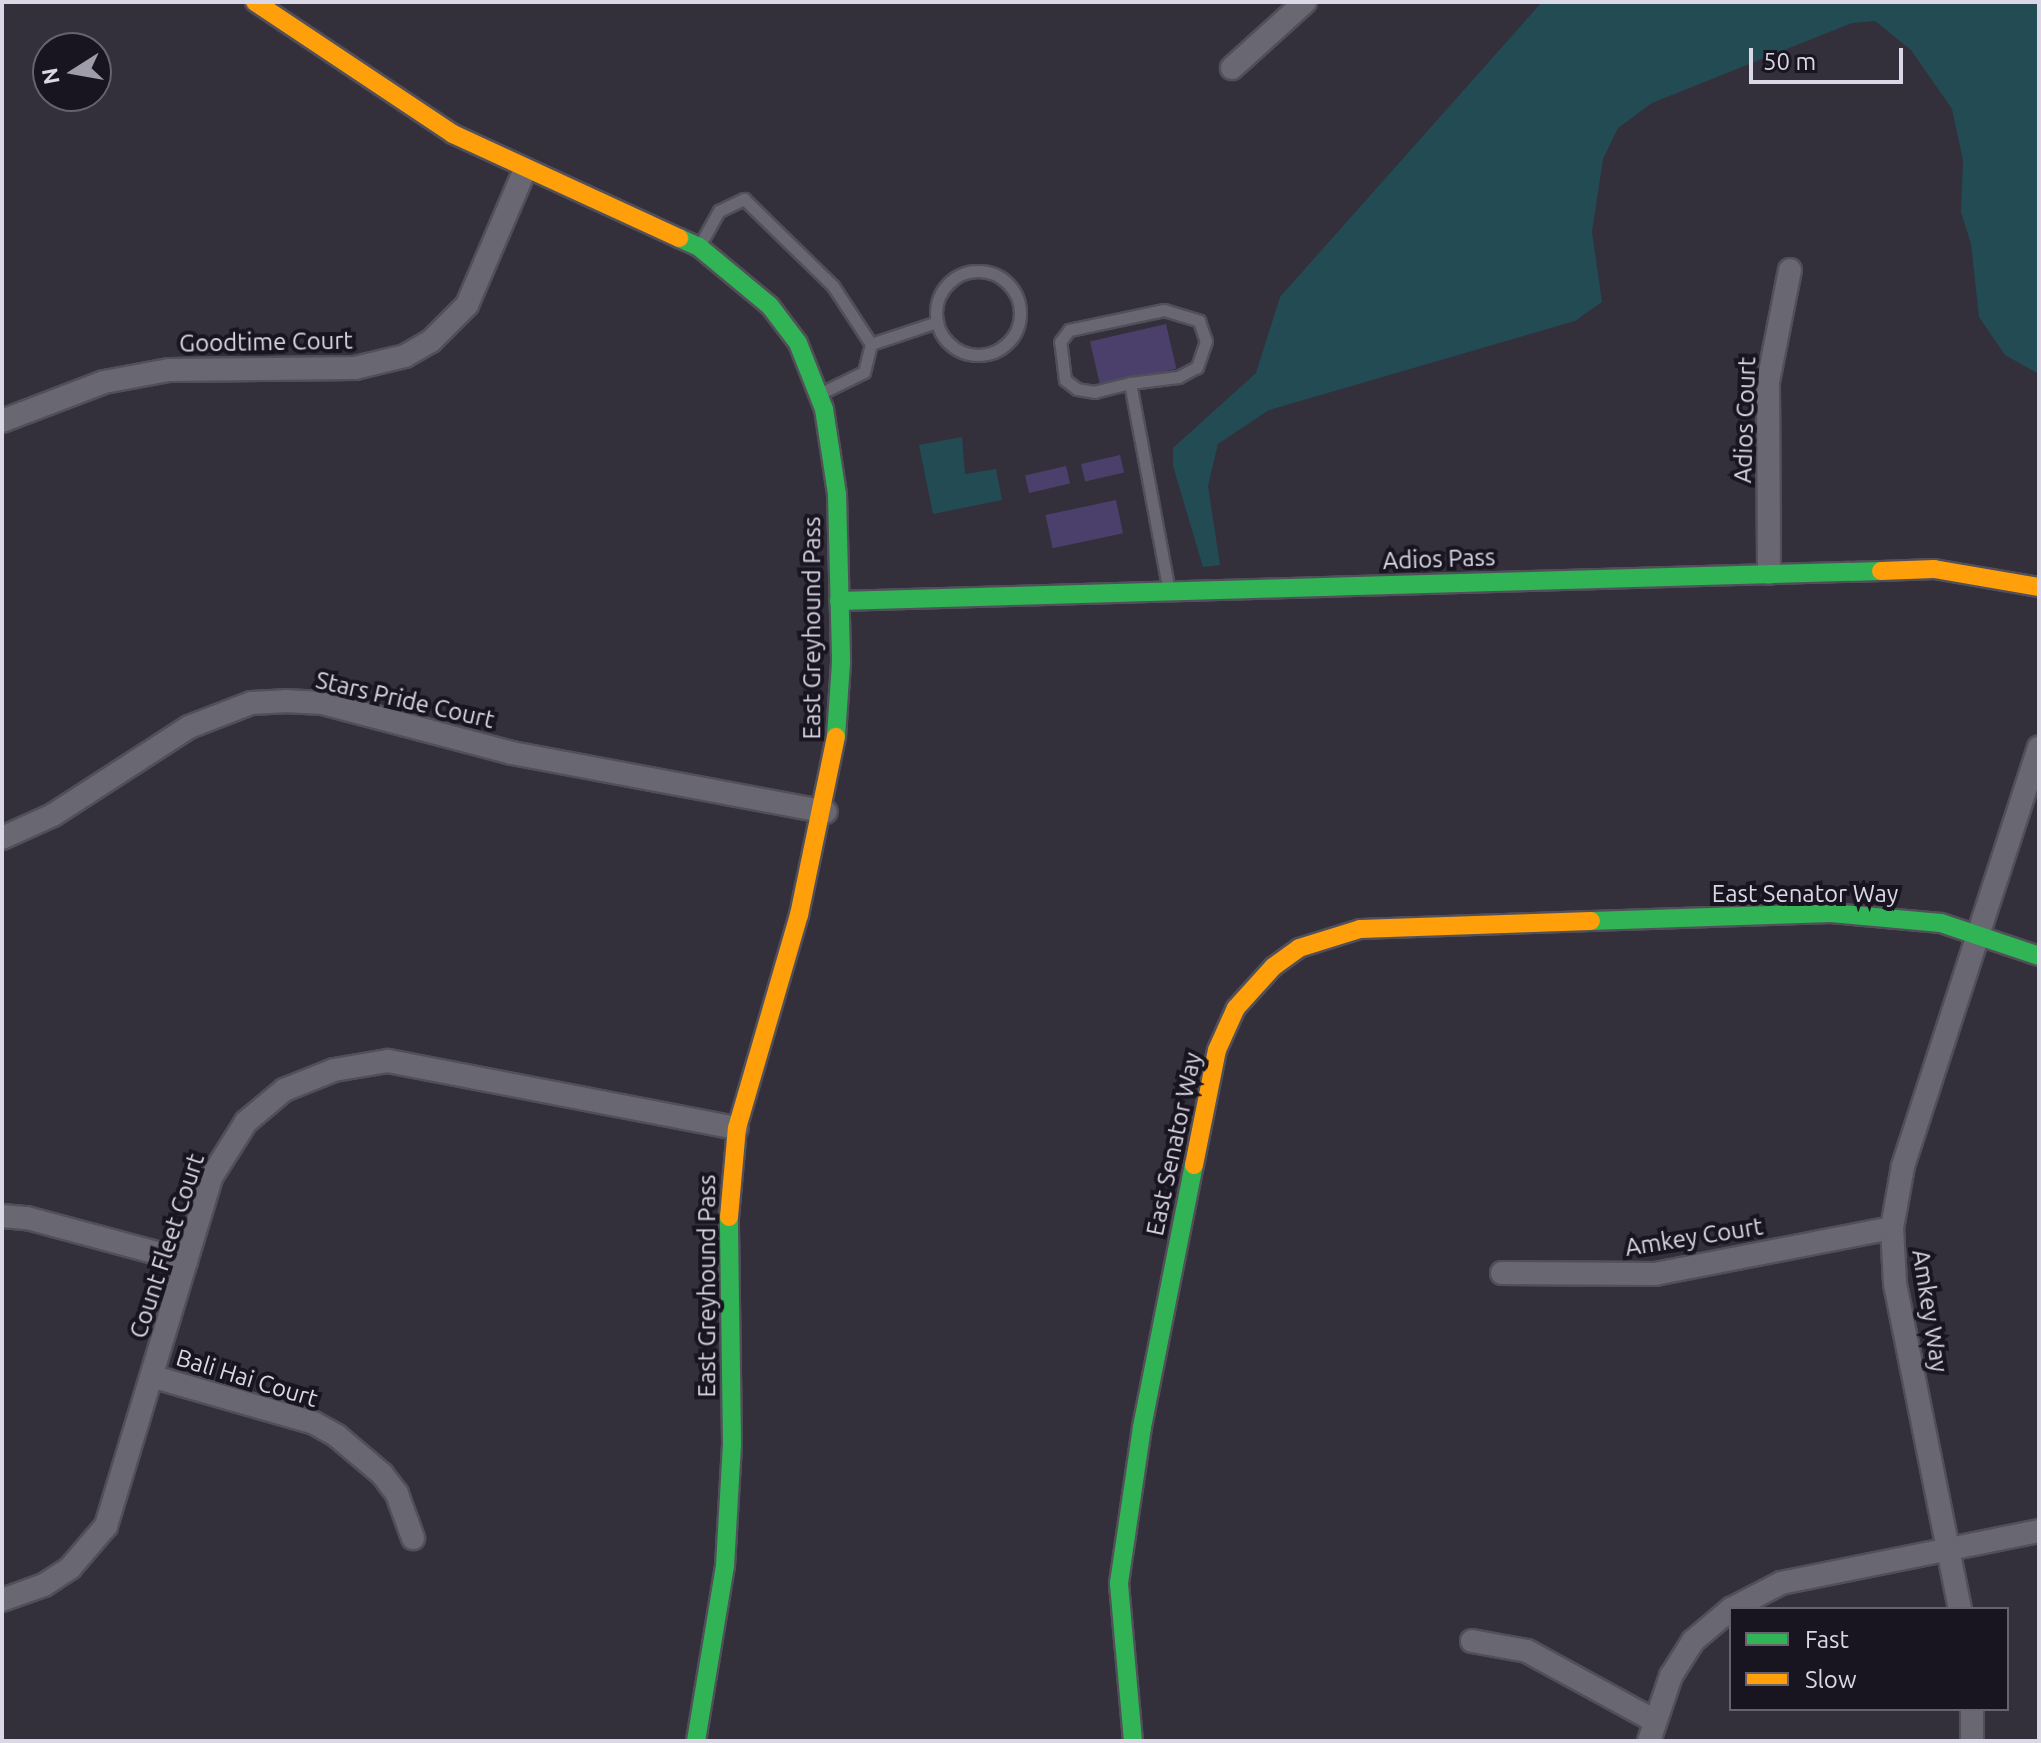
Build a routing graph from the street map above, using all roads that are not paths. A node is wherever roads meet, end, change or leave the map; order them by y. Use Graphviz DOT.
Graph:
graph roads {
  1 [pos="255,2"];
  2 [pos="1305,2"];
  3 [pos="1232,68"];
  4 [pos="525,170"];
  5 [pos="699,247"];
  6 [pos="1790,270"];
  7 [pos="937,322"];
  8 [pos="871,344"];
  9 [pos="1130,383"];
  10 [pos="819,394"];
  11 [pos="2,421"];
  12 [pos="1769,573"];
  13 [pos="2039,587"];
  14 [pos="1169,591"];
  15 [pos="839,601"];
  16 [pos="2039,748"];
  17 [pos="826,812"];
  18 [pos="2,838"];
  19 [pos="1978,934"];
  20 [pos="2039,956"];
  21 [pos="737,1128"];
  22 [pos="2,1216"];
  23 [pos="1892,1228"];
  24 [pos="186,1261"];
  25 [pos="1502,1273"];
  26 [pos="154,1377"];
  27 [pos="2039,1531"];
  28 [pos="413,1538"];
  29 [pos="1948,1549"];
  30 [pos="2,1600"];
  31 [pos="1735,1607"];
  32 [pos="1960,1607"];
  33 [pos="1729,1611"];
  34 [pos="1472,1641"];
  35 [pos="1972,1711"];
  36 [pos="1652,1731"];
  37 [pos="696,1741"];
  38 [pos="1133,1741"];
  39 [pos="1972,1741"];
  1 -- 4 [label="street, East Greyhound Pass"];
  2 -- 3 [label="street"];
  4 -- 5 [label="street, East Greyhound Pass"];
  4 -- 11 [label="street, Goodtime Court"];
  5 -- 8 [label="lane"];
  5 -- 10 [label="street, East Greyhound Pass"];
  6 -- 12 [label="street, Adios Court"];
  7 -- 7 [label="lane"];
  7 -- 8 [label="lane"];
  8 -- 10 [label="lane"];
  9 -- 9 [label="lane"];
  9 -- 14 [label="lane"];
  10 -- 15 [label="street, East Greyhound Pass"];
  12 -- 13 [label="street, Adios Pass"];
  12 -- 14 [label="street, Adios Pass"];
  14 -- 15 [label="street, Adios Pass"];
  15 -- 17 [label="street, East Greyhound Pass"];
  16 -- 19 [label="street, Amkey Way"];
  17 -- 18 [label="street, Stars Pride Court"];
  17 -- 21 [label="street, East Greyhound Pass"];
  19 -- 20 [label="street, East Senator Way"];
  19 -- 23 [label="street, Amkey Way"];
  19 -- 38 [label="street, East Senator Way"];
  21 -- 24 [label="street, Count Fleet Court"];
  21 -- 37 [label="street, East Greyhound Pass"];
  22 -- 24 [label="street"];
  23 -- 25 [label="street, Amkey Court"];
  23 -- 29 [label="street, Amkey Way"];
  24 -- 26 [label="street, Count Fleet Court"];
  26 -- 28 [label="street, Bali Hai Court"];
  26 -- 30 [label="street, Count Fleet Court"];
  27 -- 29 [label="street"];
  29 -- 31 [label="street"];
  29 -- 32 [label="street, Amkey Way"];
  33 -- 36 [label="street"];
  34 -- 36 [label="street"];
  35 -- 39 [label="street"];
}
